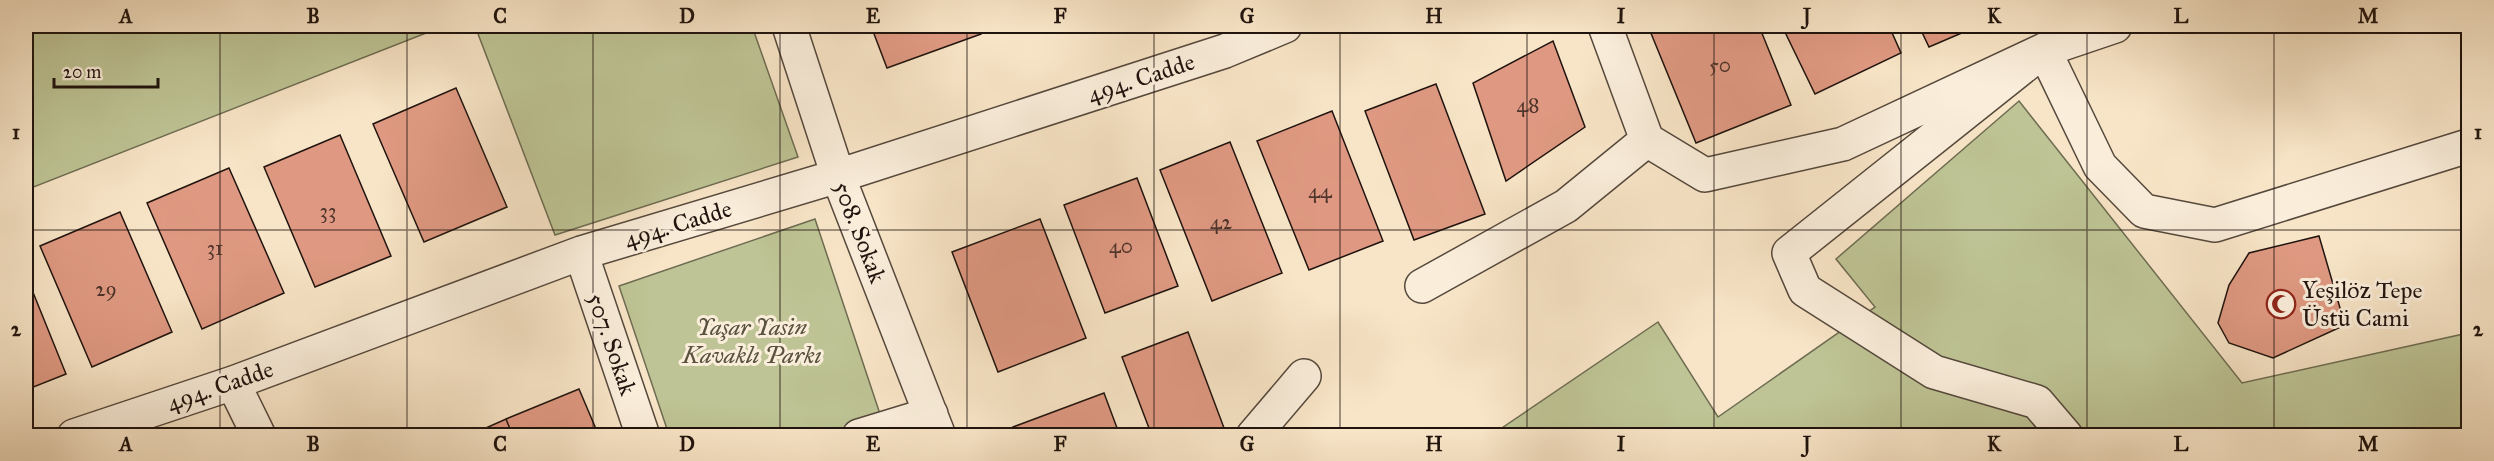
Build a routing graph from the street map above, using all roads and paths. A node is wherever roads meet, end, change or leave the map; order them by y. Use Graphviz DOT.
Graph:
graph roads {
  1 [pos="789,26"];
  2 [pos="1286,26"];
  3 [pos="1605,26"];
  4 [pos="2115,26"];
  5 [pos="2044,50"];
  6 [pos="1647,140"];
  7 [pos="2469,146"];
  8 [pos="838,176"];
  9 [pos="581,253"];
  10 [pos="1422,286"];
  11 [pos="1304,376"];
  12 [pos="233,383"];
  13 [pos="935,425"];
  14 [pos="74,435"];
  15 [pos="259,435"];
  16 [pos="643,435"];
  17 [pos="859,435"];
  18 [pos="1253,435"];
  19 [pos="2066,435"];
  1 -- 8 [label="street, 508. Sokak"];
  2 -- 8 [label="street, 494. Cadde"];
  3 -- 6 [label="street"];
  4 -- 5 [label="street"];
  5 -- 6 [label="street"];
  5 -- 7 [label="street"];
  5 -- 19 [label="street"];
  6 -- 10 [label="street"];
  8 -- 9 [label="street, 494. Cadde"];
  8 -- 13 [label="street, 508. Sokak"];
  9 -- 12 [label="street, 494. Cadde"];
  9 -- 16 [label="street, 507. Sokak"];
  11 -- 18 [label="street"];
  12 -- 14 [label="street, 494. Cadde"];
  12 -- 15 [label="street"];
  13 -- 17 [label="street"];
}
